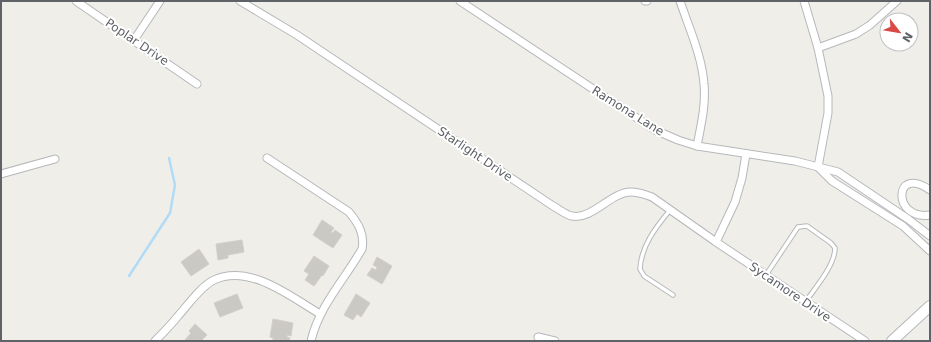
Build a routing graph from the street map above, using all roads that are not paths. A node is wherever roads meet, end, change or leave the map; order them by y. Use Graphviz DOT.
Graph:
graph roads {
  1 [pos="76,1"];
  2 [pos="160,1"];
  3 [pos="240,1"];
  4 [pos="460,1"];
  5 [pos="680,1"];
  6 [pos="804,1"];
  7 [pos="897,1"];
  8 [pos="134,40"];
  9 [pos="818,48"];
  10 [pos="197,84"];
  11 [pos="697,146"];
  12 [pos="746,154"];
  13 [pos="267,158"];
  14 [pos="55,159"];
  15 [pos="818,167"];
  16 [pos="1,174"];
  17 [pos="860,186"];
  18 [pos="930,190"];
  19 [pos="854,194"];
  20 [pos="671,209"];
  21 [pos="913,213"];
  22 [pos="930,215"];
  23 [pos="908,219"];
  24 [pos="903,226"];
  25 [pos="930,236"];
  26 [pos="716,242"];
  27 [pos="930,251"];
  28 [pos="766,275"];
  29 [pos="674,296"];
  30 [pos="806,302"];
  31 [pos="930,306"];
  32 [pos="320,314"];
  33 [pos="538,337"];
  34 [pos="155,341"];
  35 [pos="311,341"];
  36 [pos="555,341"];
  37 [pos="865,341"];
  38 [pos="892,341"];
  1 -- 8 [label="street, Poplar Drive"];
  2 -- 8 [label="street"];
  3 -- 20 [label="street, Starlight Drive"];
  4 -- 11 [label="street, Ramona Lane"];
  5 -- 11 [label="street"];
  6 -- 9 [label="street"];
  7 -- 9 [label="street"];
  8 -- 10 [label="street, Poplar Drive"];
  9 -- 15 [label="street"];
  11 -- 12 [label="street, Ramona Lane"];
  12 -- 15 [label="street, Ramona Lane"];
  12 -- 26 [label="street"];
  13 -- 32 [label="street"];
  14 -- 16 [label="street"];
  15 -- 17 [label="street, Ramona Lane"];
  15 -- 19 [label="street"];
  17 -- 19 [label="street"];
  17 -- 23 [label="street, Ramona Lane"];
  18 -- 21 [label="street"];
  19 -- 24 [label="street"];
  20 -- 26 [label="street, Starlight Drive"];
  20 -- 29 [label="lane"];
  21 -- 22 [label="street"];
  21 -- 23 [label="street"];
  23 -- 24 [label="street"];
  23 -- 25 [label="street, Ramona Lane"];
  24 -- 27 [label="street"];
  26 -- 28 [label="street, Sycamore Drive"];
  28 -- 30 [label="street, Sycamore Drive"];
  28 -- 30 [label="lane"];
  30 -- 37 [label="street, Sycamore Drive"];
  31 -- 38 [label="main road"];
  32 -- 34 [label="street"];
  32 -- 35 [label="street"];
  33 -- 36 [label="street"];
}
